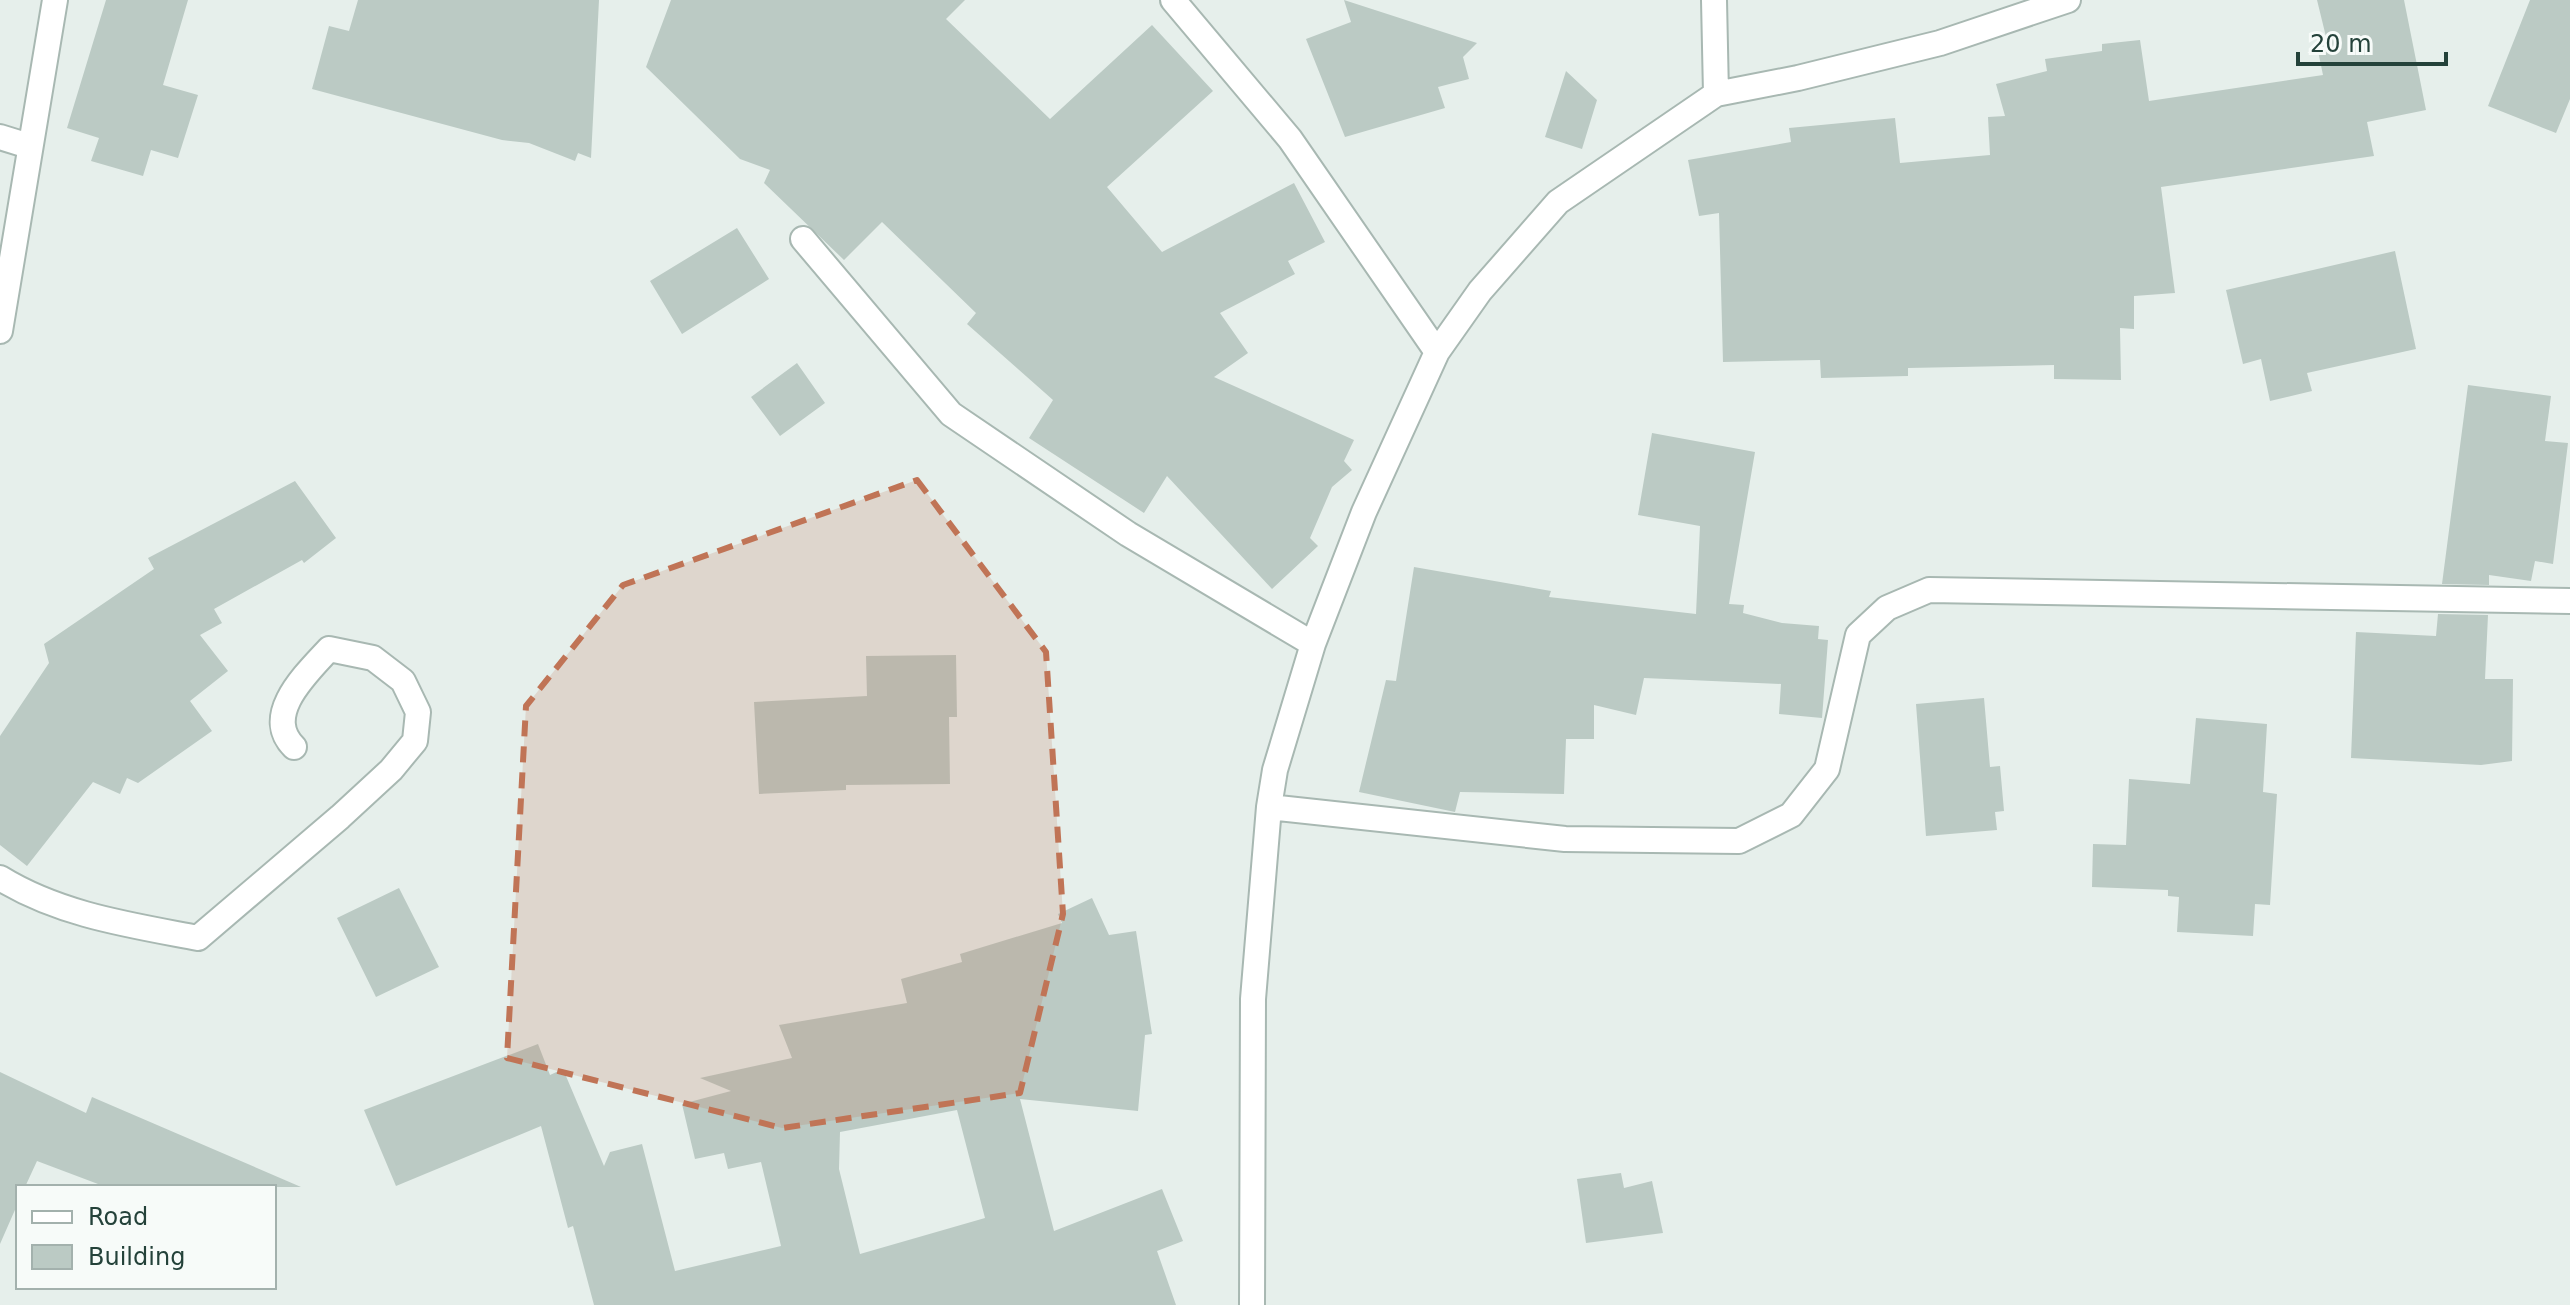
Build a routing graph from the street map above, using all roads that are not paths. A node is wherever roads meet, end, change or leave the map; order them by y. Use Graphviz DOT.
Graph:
graph roads {
  1 [pos="55,0"];
  2 [pos="1173,0"];
  3 [pos="1714,0"];
  4 [pos="2068,0"];
  5 [pos="1716,94"];
  6 [pos="0,137"];
  7 [pos="29,146"];
  8 [pos="803,239"];
  9 [pos="0,331"];
  10 [pos="1437,352"];
  11 [pos="2570,601"];
  12 [pos="1313,644"];
  13 [pos="294,747"];
  14 [pos="1269,807"];
  15 [pos="0,878"];
  16 [pos="1252,1305"];
  1 -- 7 [label="street"];
  2 -- 10 [label="street"];
  3 -- 5 [label="street"];
  4 -- 5 [label="street"];
  5 -- 10 [label="street"];
  6 -- 7 [label="street"];
  7 -- 9 [label="street"];
  8 -- 12 [label="street"];
  10 -- 12 [label="street"];
  11 -- 14 [label="street"];
  12 -- 14 [label="street"];
  13 -- 15 [label="street"];
  14 -- 16 [label="street"];
}
